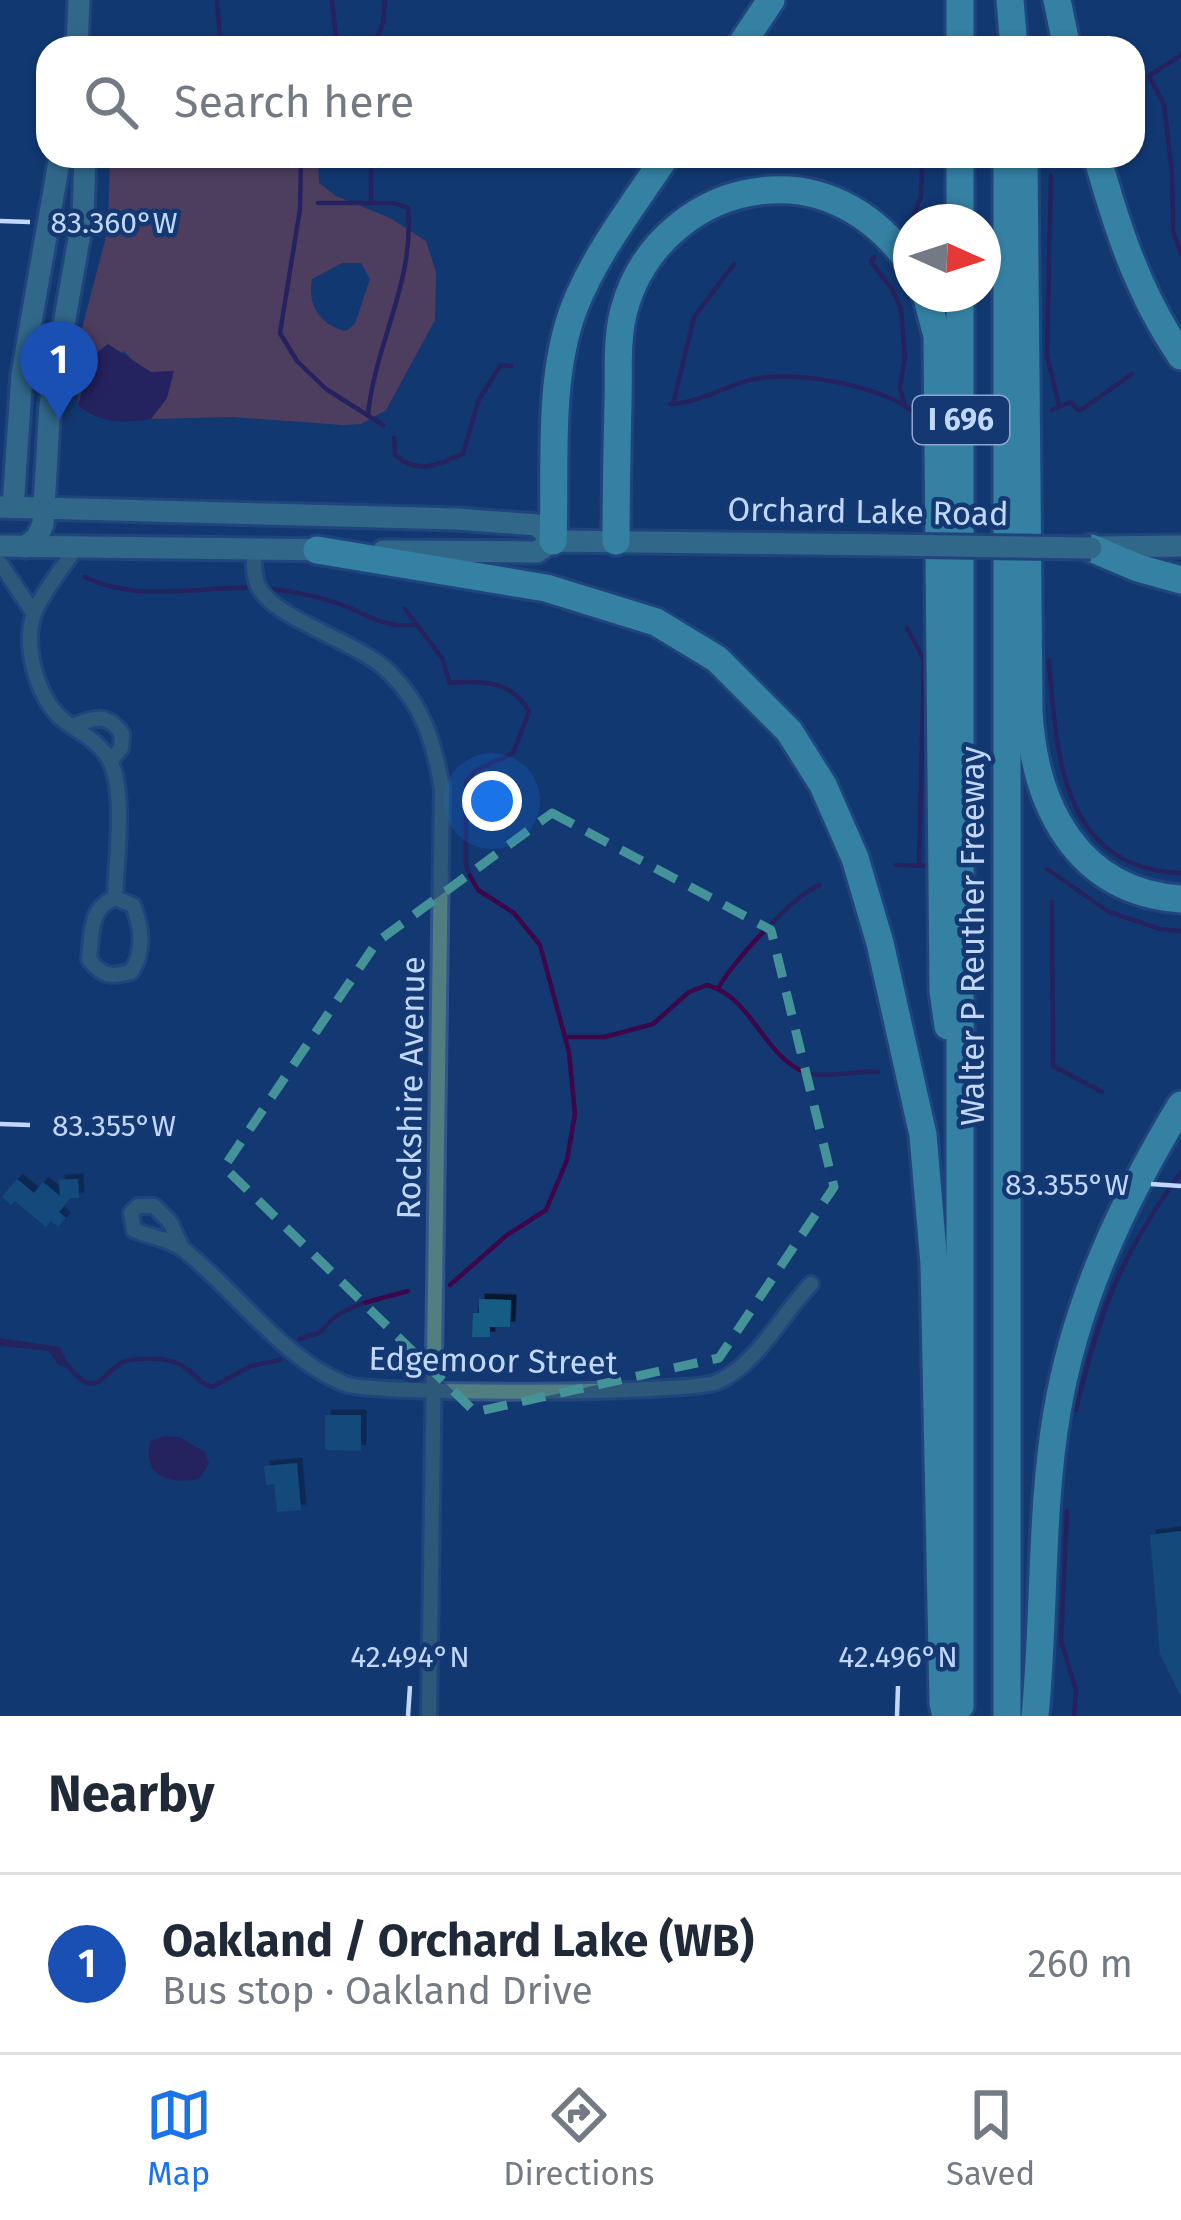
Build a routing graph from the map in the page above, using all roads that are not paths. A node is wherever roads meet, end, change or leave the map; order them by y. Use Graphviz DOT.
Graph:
graph roads {
  1 [pos="79,0"];
  2 [pos="771,0"];
  3 [pos="960,0"];
  4 [pos="1008,0"];
  5 [pos="1057,0"];
  6 [pos="78,36"];
  7 [pos="747,36"];
  8 [pos="960,36"];
  9 [pos="1010,36"];
  10 [pos="1064,36"];
  11 [pos="58,168"];
  12 [pos="85,168"];
  13 [pos="658,168"];
  14 [pos="961,168"];
  15 [pos="1007,168"];
  16 [pos="1024,168"];
  17 [pos="1101,168"];
  18 [pos="960,204"];
  19 [pos="893,242"];
  20 [pos="931,312"];
  21 [pos="960,312"];
  22 [pos="1181,356"];
  23 [pos="6,507"];
  24 [pos="45,507"];
  25 [pos="295,513"];
  26 [pos="554,541"];
  27 [pos="616,541"];
  28 [pos="1181,546"];
  29 [pos="0,547"];
  30 [pos="26,547"];
  31 [pos="77,547"];
  32 [pos="1090,548"];
  33 [pos="254,550"];
  34 [pos="306,550"];
  35 [pos="0,563"];
  36 [pos="1181,580"];
  37 [pos="33,612"];
  38 [pos="72,726"];
  39 [pos="110,762"];
  40 [pos="116,898"];
  41 [pos="1181,899"];
  42 [pos="1181,1106"];
  43 [pos="962,1128"];
  44 [pos="181,1246"];
  45 [pos="811,1284"];
  46 [pos="432,1389"];
  47 [pos="429,1716"];
  48 [pos="946,1716"];
  49 [pos="960,1716"];
  50 [pos="1007,1716"];
  51 [pos="1035,1716"];
  1 -- 6 [label="main road"];
  2 -- 7 [label="highway"];
  3 -- 8 [label="highway"];
  4 -- 9 [label="highway"];
  5 -- 10 [label="highway"];
  11 -- 23 [label="main road"];
  12 -- 24 [label="main road"];
  13 -- 26 [label="highway"];
  14 -- 18 [label="highway"];
  15 -- 50 [label="highway, Walter P Reuther Freeway / I 696"];
  16 -- 41 [label="highway"];
  17 -- 22 [label="highway"];
  19 -- 27 [label="highway"];
  20 -- 43 [label="highway"];
  21 -- 43 [label="highway, Walter P Reuther Freeway / I 696"];
  23 -- 24 [label="main road, Orchard Lake Road"];
  24 -- 25 [label="main road, Orchard Lake Road"];
  24 -- 30 [label="main road"];
  25 -- 26 [label="main road, Orchard Lake Road"];
  25 -- 34 [label="main road"];
  26 -- 27 [label="main road, Orchard Lake Road"];
  26 -- 34 [label="main road, Orchard Lake Road"];
  27 -- 32 [label="main road, Orchard Lake Road, bridge"];
  28 -- 32 [label="main road, Orchard Lake Road"];
  29 -- 30 [label="main road, Orchard Lake Road"];
  30 -- 31 [label="main road, Orchard Lake Road"];
  31 -- 33 [label="main road, Orchard Lake Road"];
  31 -- 37 [label="street"];
  32 -- 36 [label="highway"];
  33 -- 34 [label="main road, Orchard Lake Road"];
  33 -- 46 [label="street, Rockshire Avenue"];
  34 -- 48 [label="highway"];
  35 -- 37 [label="street"];
  37 -- 38 [label="street"];
  38 -- 39 [label="street"];
  38 -- 39 [label="street"];
  39 -- 40 [label="street"];
  40 -- 40 [label="street"];
  42 -- 51 [label="highway"];
  43 -- 49 [label="highway, Walter P Reuther Freeway / I 696"];
  44 -- 46 [label="street, Edgemoor Street"];
  45 -- 46 [label="street, Edgemoor Street"];
  46 -- 47 [label="street, Rockshire Avenue"];
}
